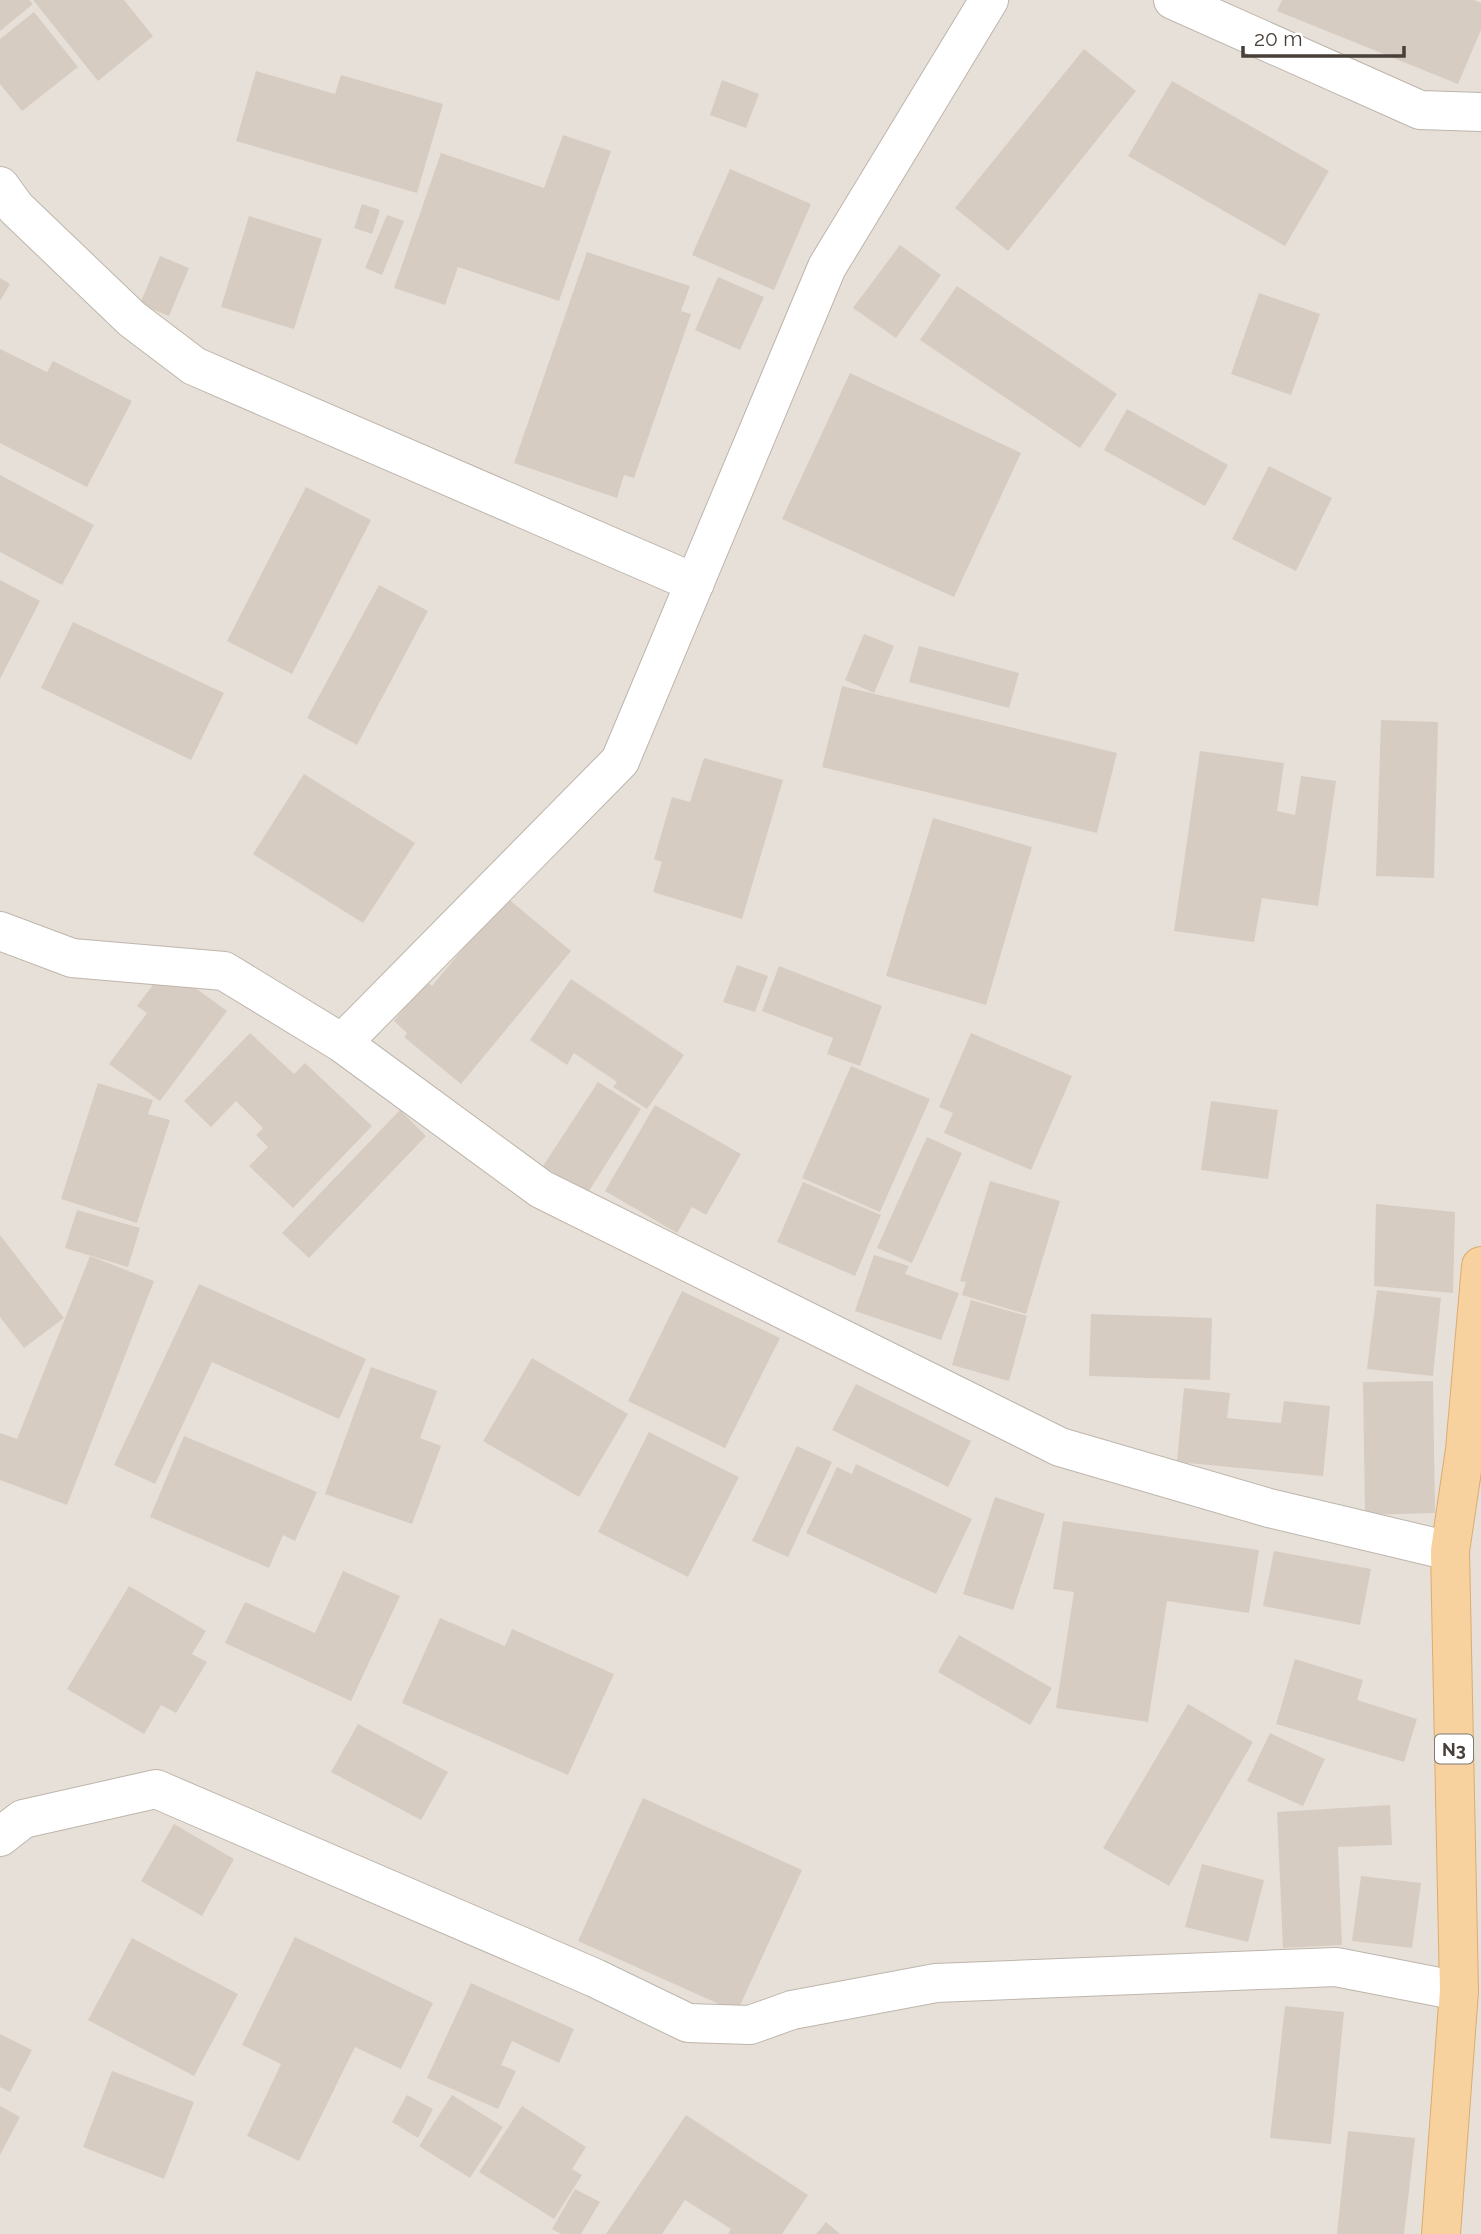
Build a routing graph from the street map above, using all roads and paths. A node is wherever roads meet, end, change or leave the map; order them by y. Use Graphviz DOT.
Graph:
graph roads {
  1 [pos="989,0"];
  2 [pos="1173,0"];
  3 [pos="1481,112"];
  4 [pos="0,186"];
  5 [pos="695,583"];
  6 [pos="0,931"];
  7 [pos="342,1043"];
  8 [pos="1481,1266"];
  9 [pos="1473,1451"];
  10 [pos="1450,1551"];
  11 [pos="0,1837"];
  12 [pos="1459,1991"];
  13 [pos="1441,2234"];
  1 -- 5 [label="street"];
  2 -- 3 [label="street"];
  4 -- 5 [label="street"];
  5 -- 7 [label="street"];
  6 -- 7 [label="street"];
  7 -- 10 [label="street"];
  8 -- 9 [label="main road, N3"];
  9 -- 10 [label="main road, N3"];
  10 -- 12 [label="main road, N3"];
  11 -- 12 [label="street"];
  12 -- 13 [label="main road, N3"];
}
